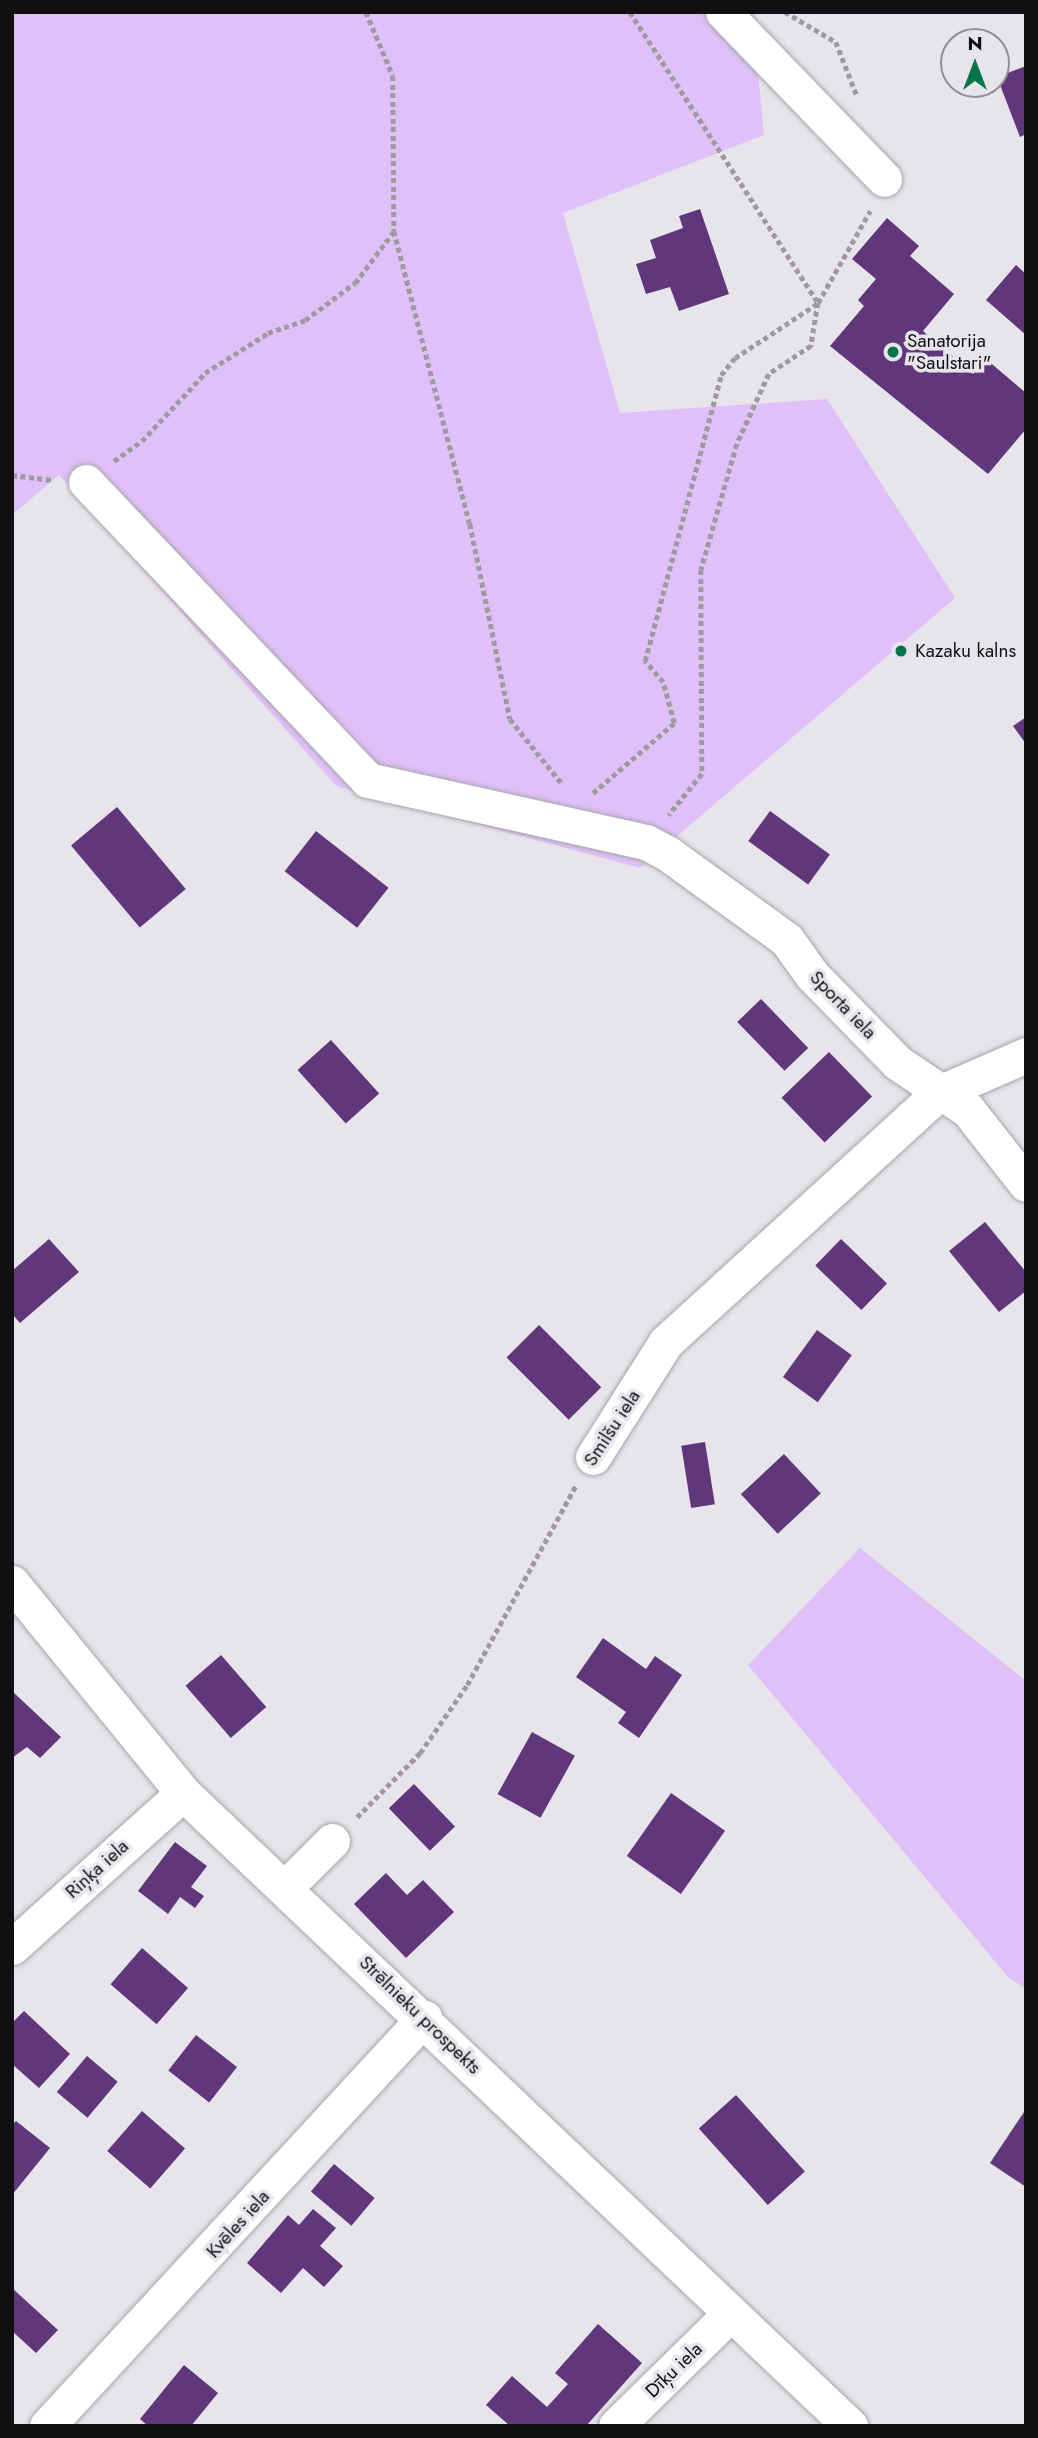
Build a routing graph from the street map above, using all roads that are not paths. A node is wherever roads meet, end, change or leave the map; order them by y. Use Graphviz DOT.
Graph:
graph roads {
  1 [pos="723,12"];
  2 [pos="884,179"];
  3 [pos="86,482"];
  4 [pos="1026,1055"];
  5 [pos="939,1093"];
  6 [pos="1026,1184"];
  7 [pos="593,1457"];
  8 [pos="12,1583"];
  9 [pos="183,1793"];
  10 [pos="332,1841"];
  11 [pos="286,1886"];
  12 [pos="12,1947"];
  13 [pos="424,2018"];
  14 [pos="730,2314"];
  15 [pos="47,2426"];
  16 [pos="617,2426"];
  17 [pos="850,2426"];
  1 -- 2 [label="street"];
  3 -- 5 [label="street, Sporta iela"];
  4 -- 5 [label="street, Smilšu iela"];
  5 -- 6 [label="street, Sporta iela"];
  5 -- 7 [label="street, Smilšu iela"];
  8 -- 9 [label="street, Strēlnieku prospekts"];
  9 -- 11 [label="street, Strēlnieku prospekts"];
  9 -- 12 [label="street, Riņķa iela"];
  10 -- 11 [label="street"];
  11 -- 13 [label="street, Strēlnieku prospekts"];
  13 -- 14 [label="street, Strēlnieku prospekts"];
  13 -- 15 [label="street, Kvēles iela"];
  14 -- 16 [label="street, Dīķu iela"];
  14 -- 17 [label="street, Strēlnieku prospekts"];
}
